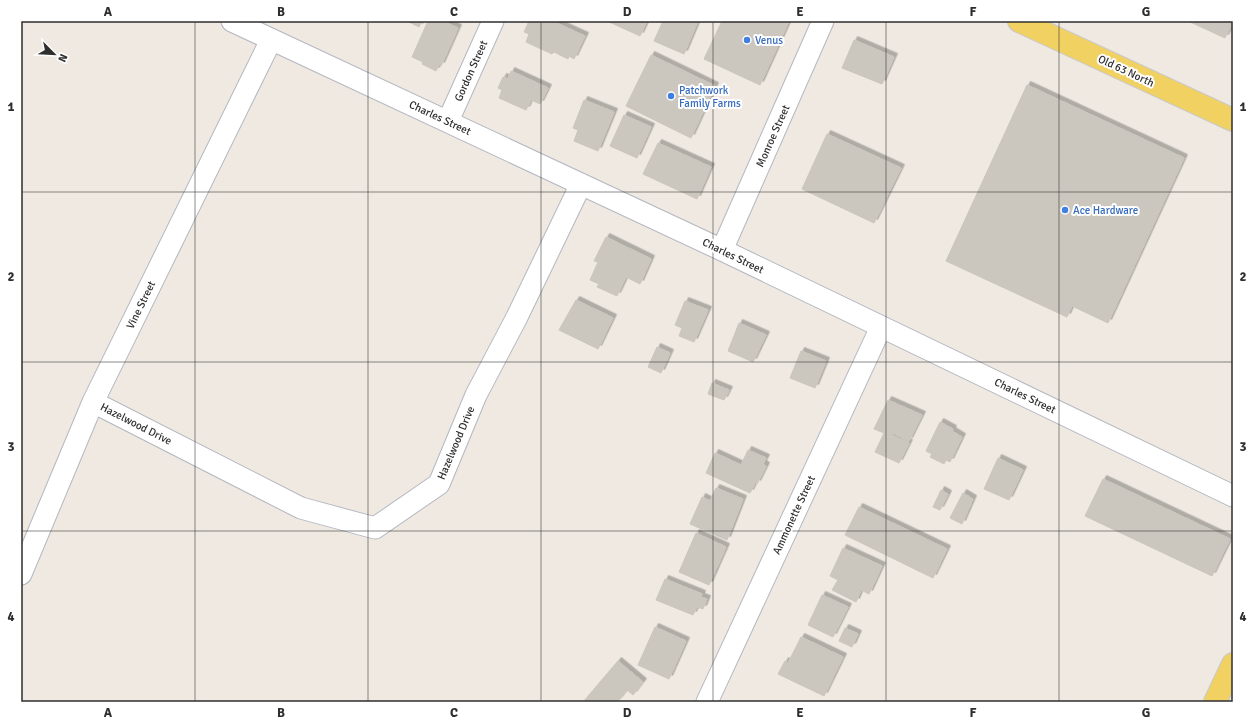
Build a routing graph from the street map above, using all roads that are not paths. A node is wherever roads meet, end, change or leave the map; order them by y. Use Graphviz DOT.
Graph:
graph roads {
  1 [pos="232,21"];
  2 [pos="493,21"];
  3 [pos="823,21"];
  4 [pos="1019,21"];
  5 [pos="271,40"];
  6 [pos="1233,120"];
  7 [pos="448,121"];
  8 [pos="581,184"];
  9 [pos="722,250"];
  10 [pos="881,327"];
  11 [pos="93,402"];
  12 [pos="1233,496"];
  13 [pos="21,574"];
  14 [pos="1233,664"];
  15 [pos="707,702"];
  16 [pos="1215,702"];
  1 -- 5 [label="street, Charles Street"];
  2 -- 7 [label="street, Gordon Street"];
  3 -- 9 [label="street, Monroe Street"];
  4 -- 6 [label="main road, Old 63 North"];
  5 -- 7 [label="street, Charles Street"];
  5 -- 11 [label="street, Vine Street"];
  7 -- 8 [label="street, Charles Street"];
  8 -- 9 [label="street, Charles Street"];
  8 -- 11 [label="street, Hazelwood Drive"];
  9 -- 10 [label="street, Charles Street"];
  10 -- 12 [label="street, Charles Street"];
  10 -- 15 [label="street, Ammonette Street"];
  11 -- 13 [label="street, Vine Street"];
  14 -- 16 [label="main road"];
}
